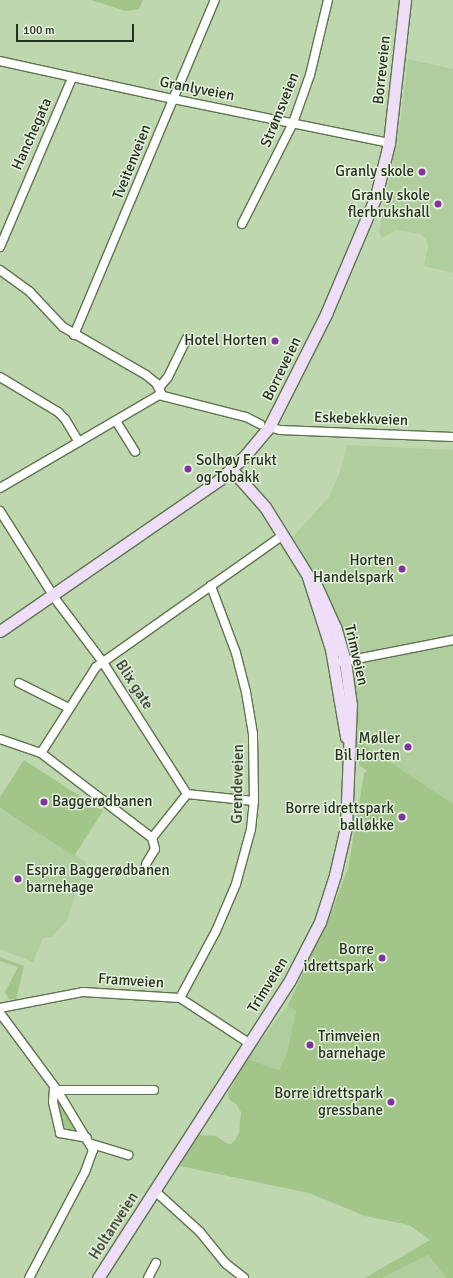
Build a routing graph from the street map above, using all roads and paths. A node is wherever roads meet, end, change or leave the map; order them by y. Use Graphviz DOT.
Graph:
graph roads {
  1 [pos="215,0"];
  2 [pos="328,0"];
  3 [pos="405,0"];
  4 [pos="0,61"];
  5 [pos="72,78"];
  6 [pos="173,100"];
  7 [pos="293,123"];
  8 [pos="389,143"];
  9 [pos="242,224"];
  10 [pos="0,247"];
  11 [pos="0,270"];
  12 [pos="74,335"];
  13 [pos="187,338"];
  14 [pos="0,377"];
  15 [pos="161,391"];
  16 [pos="116,421"];
  17 [pos="265,425"];
  18 [pos="453,437"];
  19 [pos="79,442"];
  20 [pos="135,452"];
  21 [pos="232,470"];
  22 [pos="0,488"];
  23 [pos="0,511"];
  24 [pos="283,535"];
  25 [pos="211,586"];
  26 [pos="53,594"];
  27 [pos="0,631"];
  28 [pos="453,640"];
  29 [pos="102,661"];
  30 [pos="339,662"];
  31 [pos="19,683"];
  32 [pos="69,708"];
  33 [pos="0,739"];
  34 [pos="42,753"];
  35 [pos="187,794"];
  36 [pos="254,801"];
  37 [pos="152,838"];
  38 [pos="146,864"];
  39 [pos="180,998"];
  40 [pos="0,1008"];
  41 [pos="0,1013"];
  42 [pos="249,1043"];
  43 [pos="56,1089"];
  44 [pos="154,1090"];
  45 [pos="89,1141"];
  46 [pos="128,1155"];
  47 [pos="154,1191"];
  48 [pos="156,1263"];
  49 [pos="29,1278"];
  50 [pos="98,1278"];
  51 [pos="148,1278"];
  52 [pos="244,1278"];
  1 -- 6 [label="street, Tveitenveien"];
  2 -- 7 [label="street, Strømsveien"];
  3 -- 8 [label="main road, Borreveien"];
  4 -- 5 [label="street, Granlyveien"];
  5 -- 6 [label="street, Granlyveien"];
  5 -- 10 [label="street, Hanchegata"];
  6 -- 7 [label="street, Granlyveien"];
  6 -- 12 [label="street, Tveitenveien"];
  7 -- 8 [label="street, Granlyveien"];
  7 -- 9 [label="street, Strømsveien"];
  8 -- 17 [label="main road, Borreveien"];
  11 -- 12 [label="street"];
  12 -- 15 [label="street"];
  13 -- 15 [label="street"];
  14 -- 19 [label="street"];
  15 -- 16 [label="street"];
  15 -- 17 [label="street, Eskebekkveien"];
  16 -- 19 [label="street"];
  16 -- 20 [label="street"];
  17 -- 18 [label="street, Eskebekkveien"];
  17 -- 21 [label="main road, Borreveien"];
  19 -- 22 [label="street"];
  21 -- 24 [label="main road, Trimveien"];
  21 -- 26 [label="main road, Borreveien"];
  23 -- 26 [label="street"];
  24 -- 25 [label="street"];
  24 -- 30 [label="main road, Trimveien"];
  25 -- 29 [label="street"];
  25 -- 36 [label="street, Grendeveien"];
  26 -- 27 [label="main road, Borreveien"];
  26 -- 29 [label="street, Blix gate"];
  28 -- 30 [label="street"];
  29 -- 32 [label="street"];
  29 -- 35 [label="street, Blix gate"];
  30 -- 42 [label="main road, Trimveien"];
  31 -- 32 [label="street"];
  32 -- 34 [label="street"];
  33 -- 34 [label="street"];
  34 -- 37 [label="street"];
  35 -- 36 [label="street"];
  35 -- 37 [label="street"];
  36 -- 39 [label="street, Grendeveien"];
  37 -- 38 [label="street"];
  39 -- 40 [label="street, Framveien"];
  39 -- 42 [label="street, Framveien"];
  41 -- 43 [label="street"];
  42 -- 47 [label="main road, Trimveien"];
  43 -- 44 [label="street"];
  43 -- 45 [label="street"];
  43 -- 45 [label="street"];
  45 -- 46 [label="street"];
  45 -- 49 [label="street"];
  47 -- 50 [label="main road, Holtanveien"];
  47 -- 52 [label="street"];
  48 -- 51 [label="street"];
}
